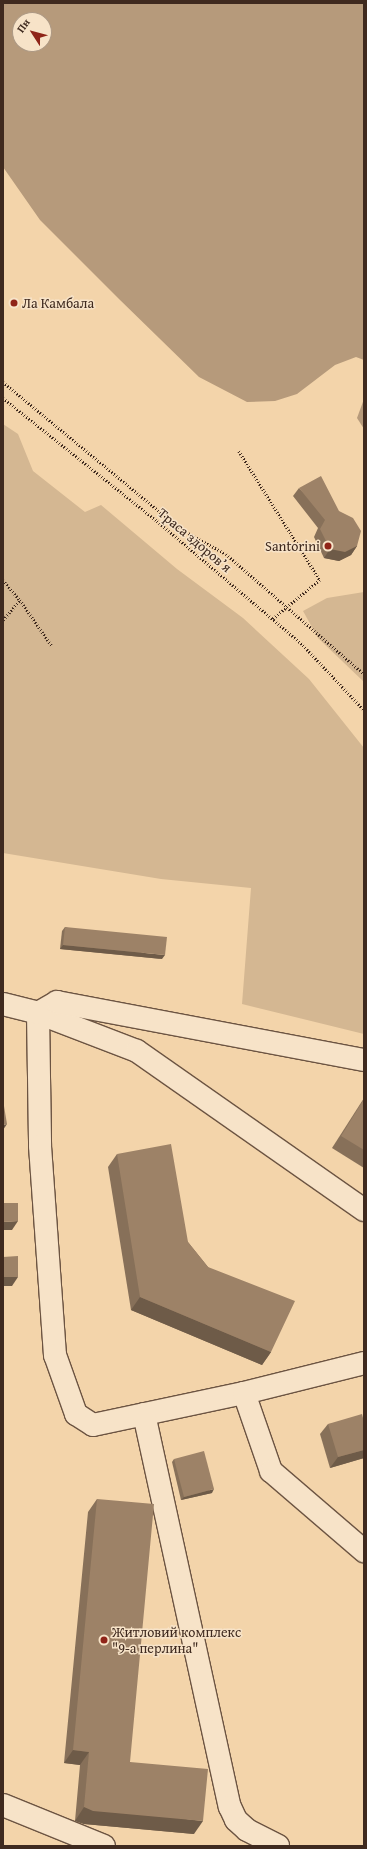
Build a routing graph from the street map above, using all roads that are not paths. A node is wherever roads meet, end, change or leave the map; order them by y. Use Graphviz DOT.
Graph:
graph roads {
  1 [pos="3,1004"];
  2 [pos="38,1013"];
  3 [pos="364,1060"];
  4 [pos="364,1210"];
  5 [pos="364,1363"];
  6 [pos="244,1393"];
  7 [pos="144,1414"];
  8 [pos="364,1551"];
  9 [pos="3,1805"];
  10 [pos="104,1846"];
  11 [pos="278,1846"];
  1 -- 2 [label="street"];
  2 -- 3 [label="street"];
  2 -- 4 [label="street"];
  2 -- 7 [label="street"];
  5 -- 6 [label="street"];
  6 -- 7 [label="street"];
  6 -- 8 [label="street"];
  7 -- 11 [label="street"];
  9 -- 10 [label="street"];
}
